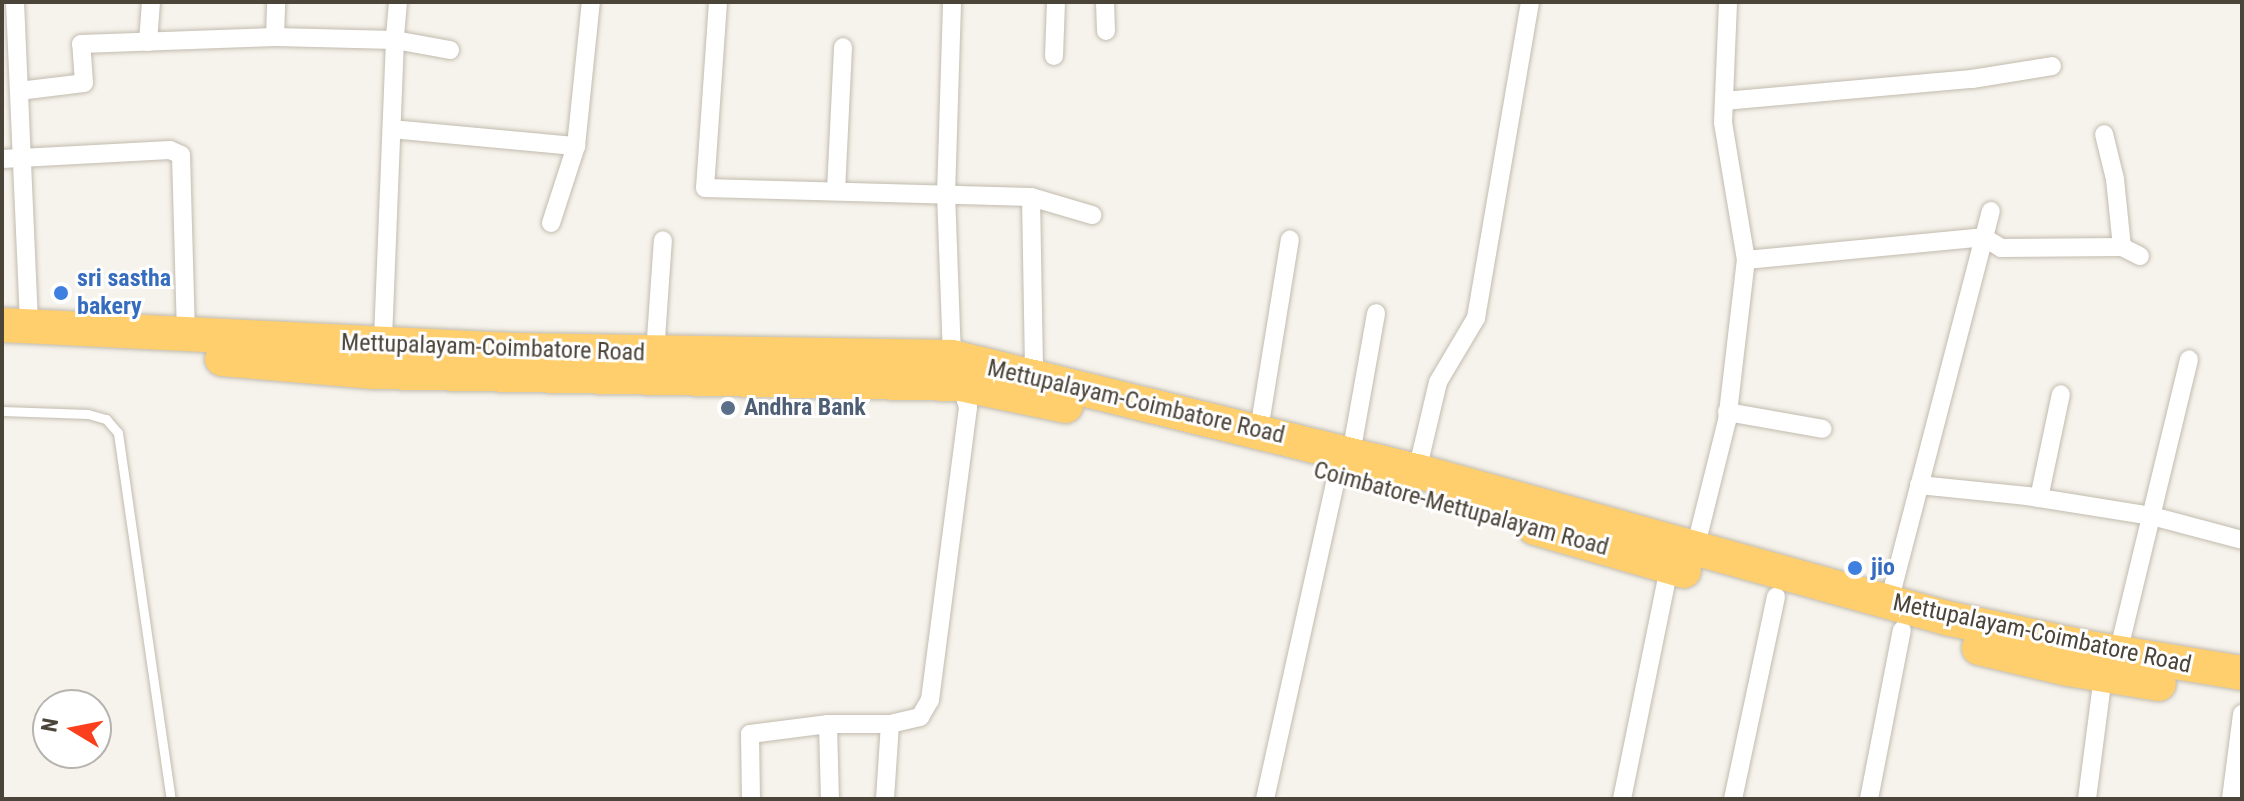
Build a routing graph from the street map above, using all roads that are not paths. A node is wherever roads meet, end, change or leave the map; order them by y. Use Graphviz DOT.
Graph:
graph roads {
  1 [pos="15,2"];
  2 [pos="151,2"];
  3 [pos="276,2"];
  4 [pos="398,2"];
  5 [pos="591,2"];
  6 [pos="718,2"];
  7 [pos="952,2"];
  8 [pos="1056,2"];
  9 [pos="1105,2"];
  10 [pos="1530,2"];
  11 [pos="1728,2"];
  12 [pos="1106,31"];
  13 [pos="275,37"];
  14 [pos="9,38"];
  15 [pos="395,40"];
  16 [pos="148,42"];
  17 [pos="843,47"];
  18 [pos="450,50"];
  19 [pos="1054,56"];
  20 [pos="2052,66"];
  21 [pos="19,91"];
  22 [pos="1724,101"];
  23 [pos="392,129"];
  24 [pos="2104,134"];
  25 [pos="576,146"];
  26 [pos="2,159"];
  27 [pos="23,159"];
  28 [pos="836,191"];
  29 [pos="946,195"];
  30 [pos="1031,197"];
  31 [pos="1991,211"];
  32 [pos="1092,215"];
  33 [pos="551,223"];
  34 [pos="1983,237"];
  35 [pos="1290,239"];
  36 [pos="663,240"];
  37 [pos="2122,247"];
  38 [pos="2140,256"];
  39 [pos="1746,260"];
  40 [pos="1376,313"];
  41 [pos="16,326"];
  42 [pos="186,334"];
  43 [pos="383,345"];
  44 [pos="2,349"];
  45 [pos="655,353"];
  46 [pos="2189,359"];
  47 [pos="956,370"];
  48 [pos="1034,376"];
  49 [pos="2061,394"];
  50 [pos="2,411"];
  51 [pos="1727,412"];
  52 [pos="1823,429"];
  53 [pos="1259,430"];
  54 [pos="1344,464"];
  55 [pos="1417,471"];
  56 [pos="1919,485"];
  57 [pos="2039,498"];
  58 [pos="2152,516"];
  59 [pos="2242,540"];
  60 [pos="1682,558"];
  61 [pos="1776,597"];
  62 [pos="1897,616"];
  63 [pos="2111,664"];
  64 [pos="2242,673"];
  65 [pos="2242,697"];
  66 [pos="2242,714"];
  67 [pos="828,724"];
  68 [pos="890,724"];
  69 [pos="171,799"];
  70 [pos="751,799"];
  71 [pos="830,799"];
  72 [pos="885,799"];
  73 [pos="1265,799"];
  74 [pos="1622,799"];
  75 [pos="1733,799"];
  76 [pos="1869,799"];
  77 [pos="2087,799"];
  78 [pos="2231,799"];
  1 -- 14 [label="street"];
  2 -- 16 [label="street"];
  3 -- 13 [label="street"];
  4 -- 15 [label="street"];
  5 -- 25 [label="street"];
  6 -- 28 [label="street"];
  7 -- 29 [label="street"];
  8 -- 19 [label="street"];
  9 -- 12 [label="street"];
  10 -- 55 [label="street"];
  11 -- 22 [label="street"];
  13 -- 15 [label="street"];
  13 -- 16 [label="street"];
  14 -- 21 [label="street"];
  15 -- 18 [label="street"];
  15 -- 23 [label="street"];
  16 -- 21 [label="street"];
  17 -- 28 [label="street"];
  20 -- 22 [label="street"];
  21 -- 27 [label="street"];
  22 -- 39 [label="street"];
  23 -- 25 [label="street"];
  23 -- 43 [label="street"];
  24 -- 37 [label="street"];
  25 -- 33 [label="street"];
  26 -- 27 [label="street"];
  27 -- 41 [label="street"];
  27 -- 42 [label="street"];
  28 -- 29 [label="street"];
  29 -- 30 [label="street"];
  29 -- 47 [label="street"];
  30 -- 32 [label="street"];
  30 -- 48 [label="street"];
  31 -- 34 [label="street"];
  34 -- 37 [label="street"];
  34 -- 39 [label="street"];
  34 -- 56 [label="street"];
  35 -- 53 [label="street"];
  36 -- 45 [label="street"];
  37 -- 38 [label="street"];
  39 -- 51 [label="street"];
  40 -- 54 [label="street"];
  41 -- 42 [label="highway, Mettupalayam-Coimbatore Road"];
  42 -- 43 [label="highway, Mettupalayam-Coimbatore Road"];
  43 -- 45 [label="highway, Mettupalayam-Coimbatore Road"];
  44 -- 47 [label="highway, Coimbatore-Mettupalayam Road"];
  45 -- 47 [label="highway, Mettupalayam-Coimbatore Road"];
  46 -- 58 [label="street"];
  47 -- 48 [label="highway, Mettupalayam-Coimbatore Road"];
  47 -- 54 [label="highway, Coimbatore-Mettupalayam Road"];
  47 -- 68 [label="street"];
  48 -- 53 [label="highway, Mettupalayam-Coimbatore Road"];
  49 -- 57 [label="street"];
  50 -- 69 [label="lane"];
  51 -- 52 [label="street"];
  51 -- 60 [label="street"];
  53 -- 54 [label="highway, Mettupalayam-Coimbatore Road"];
  54 -- 55 [label="highway, Mettupalayam-Coimbatore Road"];
  54 -- 60 [label="highway, Coimbatore-Mettupalayam Road"];
  54 -- 73 [label="street"];
  55 -- 60 [label="highway, Mettupalayam-Coimbatore Road"];
  56 -- 57 [label="street"];
  56 -- 62 [label="street"];
  57 -- 58 [label="street"];
  58 -- 59 [label="street"];
  58 -- 63 [label="street"];
  60 -- 61 [label="highway, Coimbatore-Mettupalayam Road"];
  60 -- 62 [label="highway, Mettupalayam-Coimbatore Road"];
  60 -- 74 [label="street"];
  61 -- 62 [label="highway, Coimbatore-Mettupalayam Road"];
  61 -- 75 [label="street"];
  62 -- 63 [label="highway, Mettupalayam-Coimbatore Road"];
  62 -- 76 [label="street"];
  63 -- 64 [label="highway, Mettupalayam-Coimbatore Road"];
  63 -- 65 [label="highway"];
  63 -- 77 [label="street"];
  66 -- 78 [label="street"];
  67 -- 68 [label="street"];
  67 -- 70 [label="street"];
  67 -- 71 [label="street"];
  68 -- 72 [label="street"];
}
